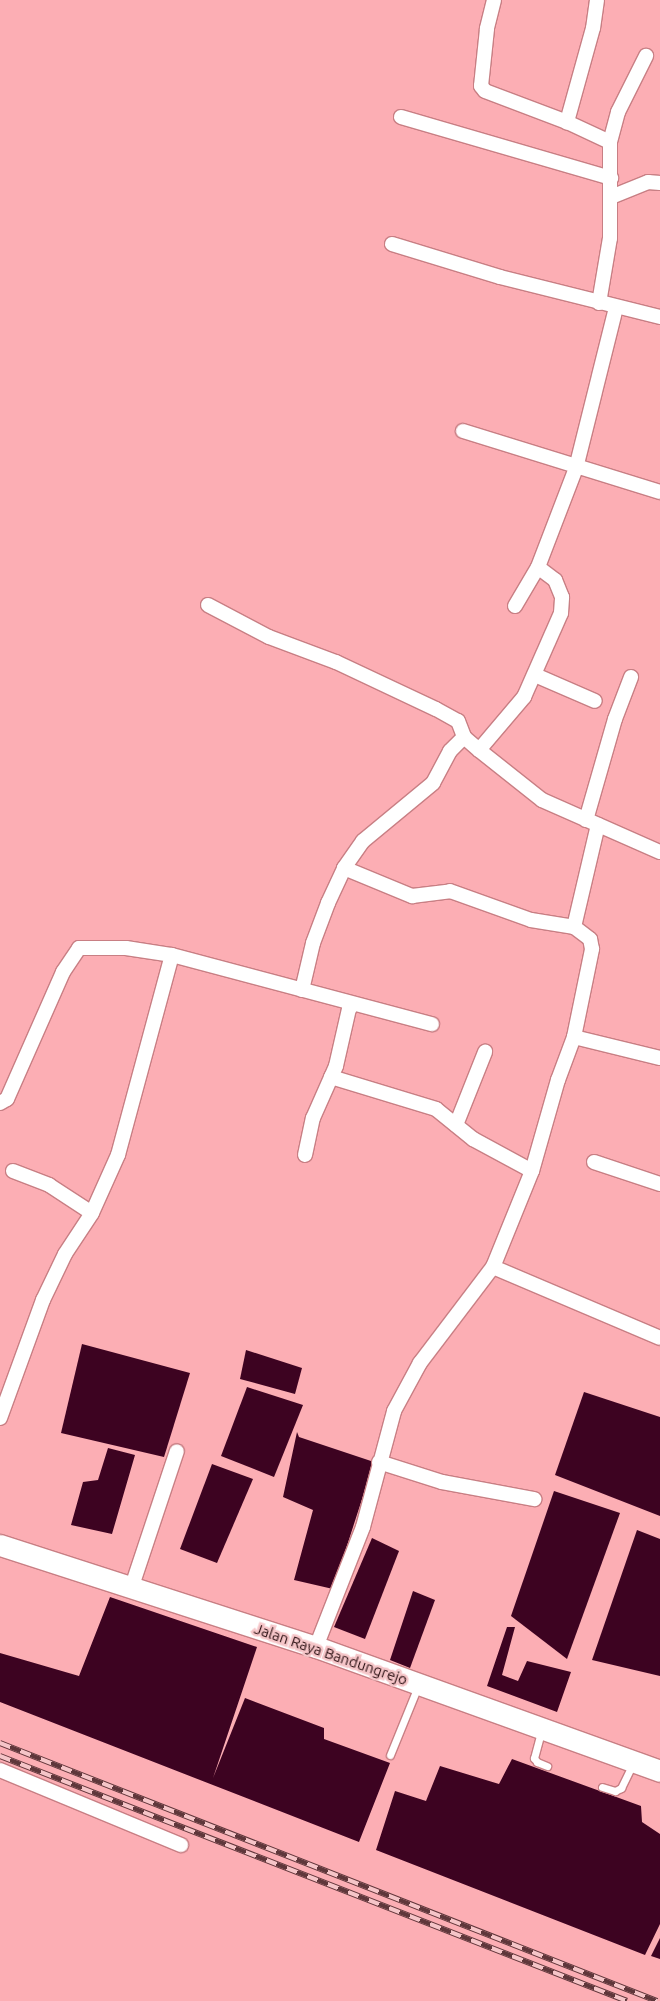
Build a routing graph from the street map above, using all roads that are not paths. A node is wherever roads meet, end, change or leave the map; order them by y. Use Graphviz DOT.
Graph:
graph roads {
  1 [pos="494,0"];
  2 [pos="597,0"];
  3 [pos="646,56"];
  4 [pos="402,117"];
  5 [pos="567,122"];
  6 [pos="610,142"];
  7 [pos="611,178"];
  8 [pos="660,183"];
  9 [pos="611,197"];
  10 [pos="392,244"];
  11 [pos="599,303"];
  12 [pos="616,307"];
  13 [pos="660,317"];
  14 [pos="463,431"];
  15 [pos="576,468"];
  16 [pos="660,492"];
  17 [pos="538,567"];
  18 [pos="208,606"];
  19 [pos="515,606"];
  20 [pos="535,675"];
  21 [pos="631,678"];
  22 [pos="595,701"];
  23 [pos="464,737"];
  24 [pos="479,750"];
  25 [pos="592,822"];
  26 [pos="660,852"];
  27 [pos="344,868"];
  28 [pos="574,928"];
  29 [pos="172,955"];
  30 [pos="302,990"];
  31 [pos="353,1004"];
  32 [pos="432,1024"];
  33 [pos="574,1037"];
  34 [pos="485,1052"];
  35 [pos="660,1058"];
  36 [pos="331,1077"];
  37 [pos="0,1103"];
  38 [pos="456,1125"];
  39 [pos="305,1155"];
  40 [pos="594,1162"];
  41 [pos="13,1171"];
  42 [pos="532,1171"];
  43 [pos="660,1184"];
  44 [pos="92,1213"];
  45 [pos="494,1267"];
  46 [pos="660,1338"];
  47 [pos="0,1418"];
  48 [pos="177,1451"];
  49 [pos="379,1462"];
  50 [pos="534,1499"];
  51 [pos="0,1545"];
  52 [pos="131,1589"];
  53 [pos="316,1647"];
  54 [pos="419,1684"];
  55 [pos="542,1729"];
  56 [pos="390,1755"];
  57 [pos="633,1762"];
  58 [pos="547,1766"];
  59 [pos="0,1770"];
  60 [pos="660,1771"];
  61 [pos="602,1787"];
  62 [pos="181,1845"];
  1 -- 5 [label="street"];
  2 -- 5 [label="street"];
  3 -- 6 [label="street"];
  4 -- 7 [label="street"];
  5 -- 6 [label="street"];
  6 -- 7 [label="street"];
  7 -- 9 [label="street"];
  8 -- 9 [label="street"];
  9 -- 11 [label="street"];
  10 -- 11 [label="street"];
  11 -- 12 [label="street"];
  12 -- 13 [label="street"];
  12 -- 15 [label="street"];
  14 -- 15 [label="street"];
  15 -- 16 [label="street"];
  15 -- 17 [label="street"];
  17 -- 19 [label="street"];
  17 -- 20 [label="street"];
  18 -- 23 [label="street"];
  20 -- 22 [label="street"];
  20 -- 24 [label="street"];
  21 -- 25 [label="street"];
  23 -- 24 [label="street"];
  23 -- 27 [label="street"];
  24 -- 25 [label="street"];
  25 -- 26 [label="street"];
  25 -- 28 [label="street"];
  27 -- 28 [label="street"];
  27 -- 30 [label="street"];
  28 -- 33 [label="street"];
  29 -- 30 [label="street"];
  29 -- 37 [label="street"];
  29 -- 44 [label="street"];
  30 -- 31 [label="street"];
  31 -- 32 [label="street"];
  31 -- 36 [label="street"];
  33 -- 35 [label="street"];
  33 -- 42 [label="street"];
  34 -- 38 [label="street"];
  36 -- 38 [label="street"];
  36 -- 39 [label="street"];
  38 -- 42 [label="street"];
  40 -- 43 [label="street"];
  41 -- 44 [label="street"];
  42 -- 45 [label="street"];
  44 -- 47 [label="street"];
  45 -- 46 [label="street"];
  45 -- 49 [label="street"];
  48 -- 52 [label="street"];
  49 -- 50 [label="street"];
  49 -- 53 [label="street"];
  51 -- 52 [label="main road, Jalan Raya Bandungrejo"];
  52 -- 53 [label="main road, Jalan Raya Bandungrejo"];
  53 -- 54 [label="main road, Jalan Raya Bandungrejo"];
  54 -- 55 [label="main road, Jalan Raya Bandungrejo"];
  54 -- 56 [label="lane"];
  55 -- 57 [label="main road, Jalan Raya Bandungrejo"];
  55 -- 58 [label="lane"];
  57 -- 60 [label="main road, Jalan Raya Bandungrejo"];
  57 -- 61 [label="lane"];
  59 -- 62 [label="street"];
}
